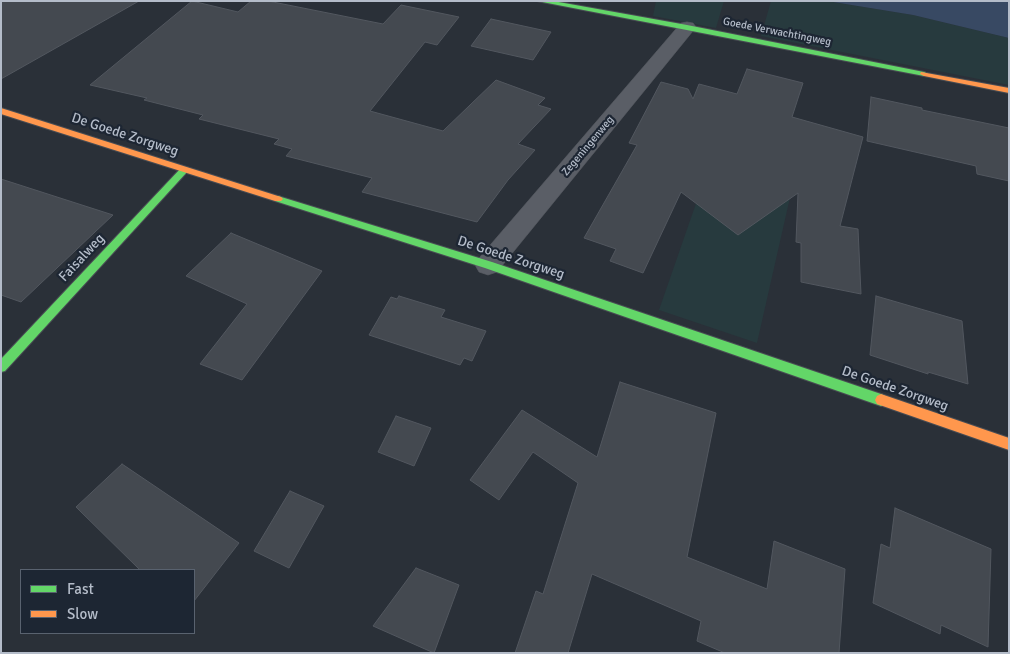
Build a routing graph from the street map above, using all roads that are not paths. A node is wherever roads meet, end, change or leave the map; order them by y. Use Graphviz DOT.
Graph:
graph roads {
  1 [pos="540,1"];
  2 [pos="688,27"];
  3 [pos="1009,91"];
  4 [pos="1,111"];
  5 [pos="184,170"];
  6 [pos="488,265"];
  7 [pos="1,367"];
  8 [pos="1009,444"];
  1 -- 2 [label="street, Goede Verwachtingweg"];
  2 -- 3 [label="street, Goede Verwachtingweg"];
  2 -- 6 [label="street, Zegeningenweg"];
  4 -- 5 [label="street, De Goede Zorgweg"];
  5 -- 6 [label="street, De Goede Zorgweg"];
  5 -- 7 [label="street, Faisalweg"];
  6 -- 8 [label="street, De Goede Zorgweg"];
}
